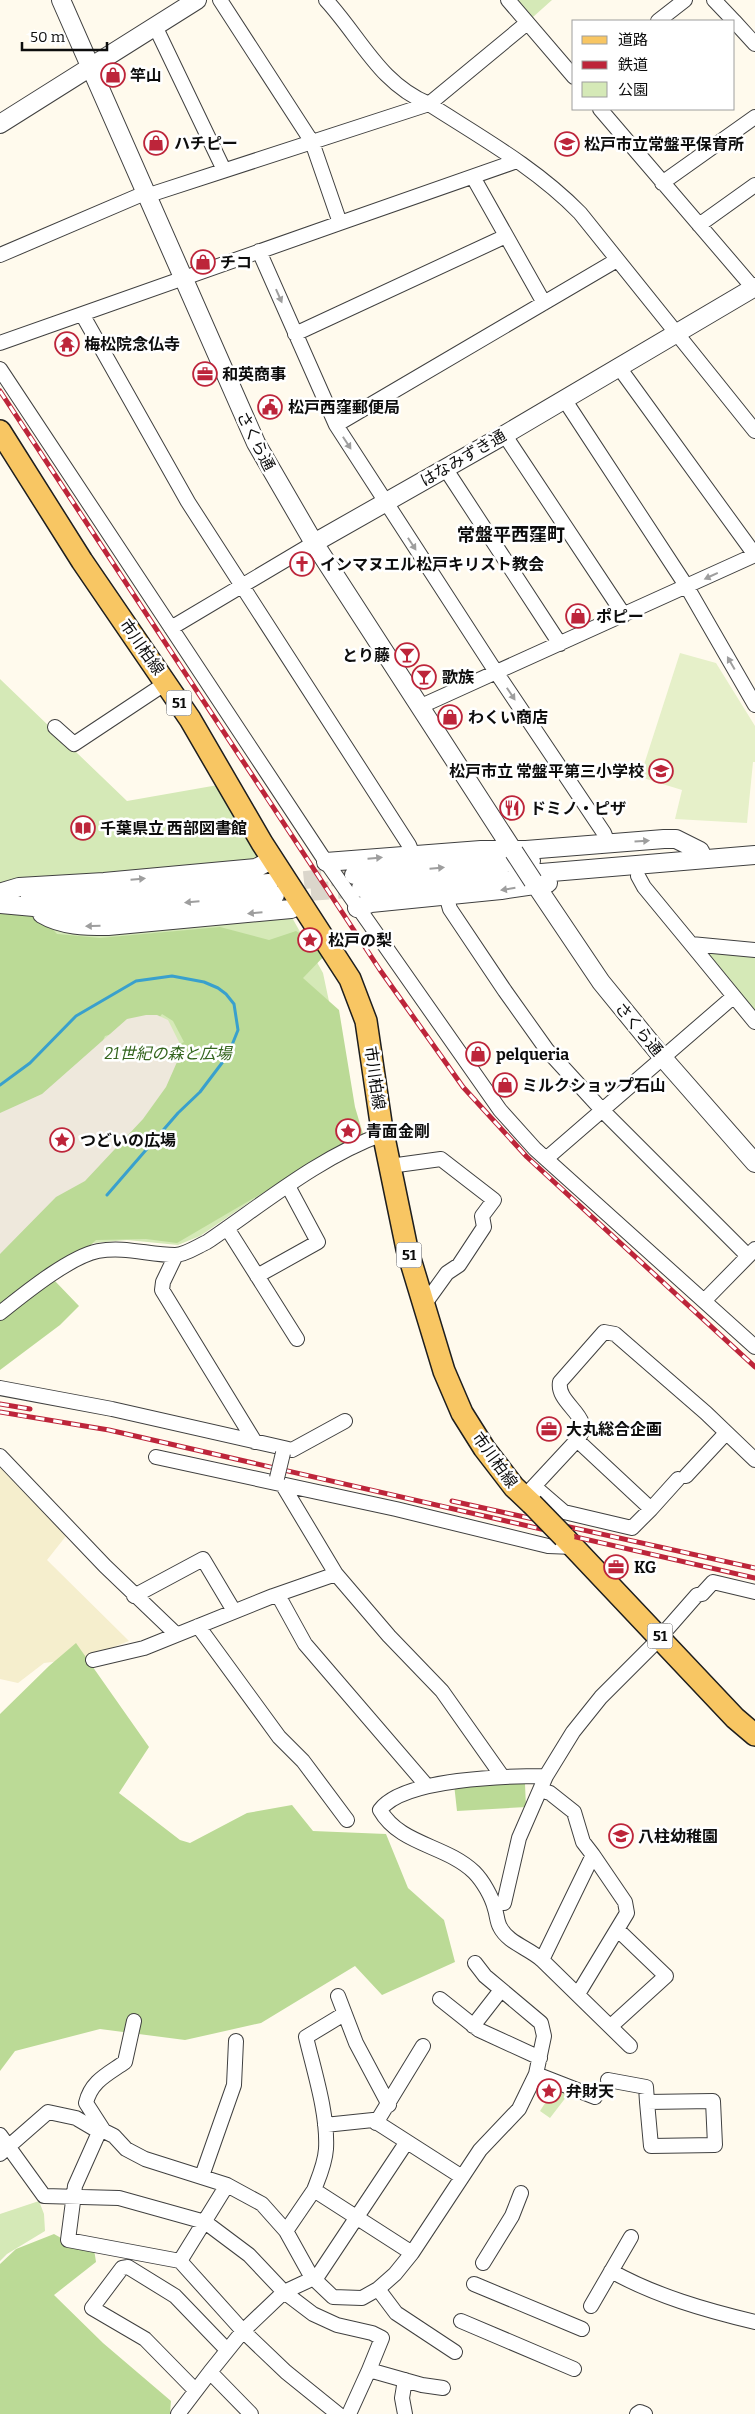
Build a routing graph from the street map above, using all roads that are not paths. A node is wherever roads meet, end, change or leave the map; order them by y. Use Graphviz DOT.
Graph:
graph roads {
  1 [pos="61,0"];
  2 [pos="220,0"];
  3 [pos="326,0"];
  4 [pos="508,0"];
  5 [pos="685,0"];
  6 [pos="714,0"];
  7 [pos="185,3"];
  8 [pos="659,20"];
  9 [pos="733,20"];
  10 [pos="527,22"];
  11 [pos="735,22"];
  12 [pos="155,26"];
  13 [pos="755,44"];
  14 [pos="89,67"];
  15 [pos="572,75"];
  16 [pos="429,104"];
  17 [pos="601,110"];
  18 [pos="755,117"];
  19 [pos="0,124"];
  20 [pos="312,142"];
  21 [pos="517,161"];
  22 [pos="224,170"];
  23 [pos="473,176"];
  24 [pos="662,182"];
  25 [pos="755,185"];
  26 [pos="145,194"];
  27 [pos="340,223"];
  28 [pos="698,225"];
  29 [pos="506,236"];
  30 [pos="259,251"];
  31 [pos="0,255"];
  32 [pos="618,260"];
  33 [pos="182,278"];
  34 [pos="754,288"];
  35 [pos="544,303"];
  36 [pos="82,314"];
  37 [pos="676,332"];
  38 [pos="295,334"];
  39 [pos="0,343"];
  40 [pos="618,366"];
  41 [pos="0,369"];
  42 [pos="564,399"];
  43 [pos="336,425"];
  44 [pos="0,431"];
  45 [pos="755,431"];
  46 [pos="504,434"];
  47 [pos="446,468"];
  48 [pos="386,503"];
  49 [pos="314,543"];
  50 [pos="755,555"];
  51 [pos="243,585"];
  52 [pos="687,587"];
  53 [pos="624,615"];
  54 [pos="171,628"];
  55 [pos="560,644"];
  56 [pos="496,672"];
  57 [pos="166,682"];
  58 [pos="755,705"];
  59 [pos="419,707"];
  60 [pos="55,727"];
  61 [pos="608,843"];
  62 [pos="513,851"];
  63 [pos="700,851"];
  64 [pos="755,854"];
  65 [pos="413,855"];
  66 [pos="728,856"];
  67 [pos="273,859"];
  68 [pos="326,862"];
  69 [pos="638,876"];
  70 [pos="534,883"];
  71 [pos="272,889"];
  72 [pos="446,895"];
  73 [pos="1,896"];
  74 [pos="35,903"];
  75 [pos="302,903"];
  76 [pos="358,908"];
  77 [pos="691,944"];
  78 [pos="755,950"];
  79 [pos="734,997"];
  80 [pos="755,1022"];
  81 [pos="663,1058"];
  82 [pos="602,1110"];
  83 [pos="384,1134"];
  84 [pos="548,1158"];
  85 [pos="755,1163"];
  86 [pos="390,1166"];
  87 [pos="288,1186"];
  88 [pos="227,1228"];
  89 [pos="751,1253"];
  90 [pos="176,1255"];
  91 [pos="257,1276"];
  92 [pos="424,1300"];
  93 [pos="705,1300"];
  94 [pos="0,1313"];
  95 [pos="297,1339"];
  96 [pos="755,1346"];
  97 [pos="0,1388"];
  98 [pos="345,1421"];
  99 [pos="726,1433"];
  100 [pos="577,1440"];
  101 [pos="255,1442"];
  102 [pos="284,1450"];
  103 [pos="0,1456"];
  104 [pos="156,1457"];
  105 [pos="755,1460"];
  106 [pos="278,1482"];
  107 [pos="530,1496"];
  108 [pos="650,1509"];
  109 [pos="569,1542"];
  110 [pos="336,1574"];
  111 [pos="755,1592"];
  112 [pos="278,1595"];
  113 [pos="134,1596"];
  114 [pos="234,1611"];
  115 [pos="198,1626"];
  116 [pos="176,1634"];
  117 [pos="660,1637"];
  118 [pos="93,1660"];
  119 [pos="755,1734"];
  120 [pos="502,1776"];
  121 [pos="546,1776"];
  122 [pos="426,1786"];
  123 [pos="540,1790"];
  124 [pos="347,1820"];
  125 [pos="593,1855"];
  126 [pos="504,1903"];
  127 [pos="618,1930"];
  128 [pos="542,1960"];
  129 [pos="475,1963"];
  130 [pos="501,1990"];
  131 [pos="578,1994"];
  132 [pos="338,1996"];
  133 [pos="440,1999"];
  134 [pos="344,2014"];
  135 [pos="134,2021"];
  136 [pos="473,2026"];
  137 [pos="611,2026"];
  138 [pos="236,2041"];
  139 [pos="423,2046"];
  140 [pos="630,2046"];
  141 [pos="540,2058"];
  142 [pos="536,2074"];
  143 [pos="608,2080"];
  144 [pos="595,2097"];
  145 [pos="648,2102"];
  146 [pos="389,2104"];
  147 [pos="376,2123"];
  148 [pos="324,2125"];
  149 [pos="102,2130"];
  150 [pos="406,2143"];
  151 [pos="3,2145"];
  152 [pos="202,2176"];
  153 [pos="462,2177"];
  154 [pos="227,2185"];
  155 [pos="314,2190"];
  156 [pos="521,2194"];
  157 [pos="73,2196"];
  158 [pos="356,2218"];
  159 [pos="205,2222"];
  160 [pos="286,2231"];
  161 [pos="630,2237"];
  162 [pos="123,2251"];
  163 [pos="412,2253"];
  164 [pos="180,2262"];
  165 [pos="483,2263"];
  166 [pos="122,2268"];
  167 [pos="612,2271"];
  168 [pos="314,2279"];
  169 [pos="474,2284"];
  170 [pos="378,2289"];
  171 [pos="284,2292"];
  172 [pos="591,2306"];
  173 [pos="460,2321"];
  174 [pos="755,2322"];
  175 [pos="582,2329"];
  176 [pos="243,2331"];
  177 [pos="227,2350"];
  178 [pos="455,2352"];
  179 [pos="574,2368"];
  180 [pos="369,2370"];
  181 [pos="210,2372"];
  182 [pos="405,2380"];
  183 [pos="443,2388"];
  184 [pos="195,2390"];
  185 [pos="178,2414"];
  186 [pos="251,2414"];
  187 [pos="338,2414"];
  188 [pos="349,2414"];
  189 [pos="405,2414"];
  190 [pos="637,2414"];
  191 [pos="645,2414"];
  1 -- 14 [label="street, さくら通"];
  2 -- 20 [label="street"];
  3 -- 16 [label="street"];
  4 -- 10 [label="street"];
  5 -- 8 [label="street"];
  6 -- 9 [label="street"];
  7 -- 12 [label="street"];
  10 -- 15 [label="street"];
  10 -- 16 [label="street"];
  11 -- 13 [label="street"];
  12 -- 14 [label="street"];
  12 -- 22 [label="street"];
  14 -- 19 [label="street"];
  14 -- 26 [label="street, さくら通"];
  16 -- 20 [label="street"];
  16 -- 21 [label="street"];
  17 -- 24 [label="street"];
  18 -- 24 [label="street"];
  20 -- 22 [label="street"];
  20 -- 27 [label="street"];
  21 -- 23 [label="street"];
  21 -- 32 [label="street"];
  22 -- 26 [label="street"];
  23 -- 27 [label="street"];
  23 -- 29 [label="street"];
  24 -- 28 [label="street"];
  25 -- 28 [label="street"];
  26 -- 31 [label="street"];
  26 -- 33 [label="street, さくら通"];
  27 -- 30 [label="street"];
  28 -- 34 [label="street"];
  29 -- 35 [label="street"];
  29 -- 38 [label="street"];
  30 -- 33 [label="street"];
  30 -- 38 [label="street, one-way"];
  32 -- 35 [label="street"];
  32 -- 37 [label="street"];
  33 -- 36 [label="street"];
  33 -- 49 [label="street, さくら通"];
  34 -- 37 [label="street, はなみずき通"];
  35 -- 43 [label="street"];
  36 -- 39 [label="street"];
  36 -- 51 [label="street"];
  37 -- 40 [label="street, はなみずき通"];
  37 -- 45 [label="street"];
  38 -- 43 [label="street"];
  40 -- 42 [label="street, はなみずき通"];
  40 -- 50 [label="street"];
  41 -- 54 [label="street"];
  42 -- 46 [label="street, はなみずき通"];
  42 -- 52 [label="street"];
  43 -- 48 [label="street, one-way"];
  44 -- 57 [label="main road, 市川柏線 / 51"];
  46 -- 47 [label="street, はなみずき通"];
  46 -- 53 [label="street"];
  47 -- 48 [label="street, はなみずき通"];
  47 -- 55 [label="street"];
  48 -- 49 [label="street, はなみずき通"];
  48 -- 56 [label="street, one-way"];
  49 -- 51 [label="street, はなみずき通"];
  49 -- 59 [label="street, さくら通"];
  50 -- 52 [label="street, one-way"];
  51 -- 54 [label="street, はなみずき通"];
  51 -- 65 [label="street"];
  52 -- 53 [label="street"];
  58 -- 52 [label="street, one-way"];
  53 -- 55 [label="street"];
  54 -- 68 [label="street"];
  55 -- 56 [label="street"];
  56 -- 59 [label="street"];
  56 -- 61 [label="street, one-way"];
  57 -- 60 [label="street"];
  57 -- 67 [label="main road, 市川柏線 / 51"];
  59 -- 62 [label="street, さくら通"];
  61 -- 62 [label="street"];
  61 -- 63 [label="street, one-way"];
  62 -- 65 [label="street"];
  62 -- 70 [label="street, さくら通, bridge"];
  63 -- 66 [label="street"];
  66 -- 63 [label="street, one-way"];
  64 -- 66 [label="street"];
  68 -- 65 [label="street, one-way"];
  66 -- 69 [label="street"];
  73 -- 67 [label="street, one-way"];
  67 -- 75 [label="main road, 市川柏線 / 51"];
  68 -- 76 [label="street"];
  69 -- 70 [label="street"];
  69 -- 77 [label="street"];
  70 -- 72 [label="street, one-way"];
  70 -- 81 [label="street, さくら通"];
  71 -- 74 [label="street"];
  72 -- 76 [label="street"];
  72 -- 82 [label="street"];
  73 -- 74 [label="street"];
  75 -- 74 [label="street, one-way"];
  75 -- 83 [label="main road, 市川柏線 / 51"];
  76 -- 84 [label="street"];
  77 -- 78 [label="street"];
  77 -- 79 [label="street"];
  79 -- 80 [label="street"];
  79 -- 81 [label="street"];
  81 -- 82 [label="street"];
  81 -- 85 [label="street, さくら通"];
  82 -- 84 [label="street"];
  82 -- 89 [label="street"];
  83 -- 86 [label="main road, 市川柏線 / 51"];
  83 -- 87 [label="street"];
  84 -- 93 [label="street"];
  86 -- 92 [label="main road, 市川柏線 / 51"];
  86 -- 92 [label="street"];
  87 -- 88 [label="street"];
  87 -- 91 [label="street"];
  88 -- 90 [label="street"];
  88 -- 91 [label="street"];
  89 -- 93 [label="street"];
  90 -- 94 [label="street"];
  90 -- 101 [label="street"];
  91 -- 95 [label="street"];
  92 -- 107 [label="main road, 市川柏線 / 51"];
  93 -- 96 [label="street"];
  97 -- 101 [label="street"];
  98 -- 102 [label="street"];
  99 -- 100 [label="street"];
  99 -- 105 [label="street"];
  99 -- 108 [label="street"];
  100 -- 107 [label="street"];
  100 -- 108 [label="street"];
  101 -- 102 [label="street"];
  102 -- 106 [label="street, bridge"];
  103 -- 113 [label="street"];
  104 -- 106 [label="street"];
  106 -- 109 [label="street"];
  106 -- 110 [label="street"];
  107 -- 108 [label="street"];
  107 -- 109 [label="main road, 市川柏線 / 51, bridge"];
  109 -- 117 [label="main road, 市川柏線 / 51"];
  110 -- 112 [label="street"];
  110 -- 120 [label="street"];
  111 -- 117 [label="street"];
  112 -- 114 [label="street"];
  112 -- 122 [label="street"];
  113 -- 114 [label="street"];
  113 -- 116 [label="street"];
  114 -- 115 [label="street"];
  115 -- 116 [label="street"];
  115 -- 124 [label="street"];
  116 -- 118 [label="street"];
  117 -- 119 [label="main road, 市川柏線 / 51"];
  117 -- 121 [label="street"];
  120 -- 121 [label="street"];
  120 -- 122 [label="street"];
  121 -- 123 [label="street"];
  122 -- 128 [label="street"];
  123 -- 125 [label="street"];
  123 -- 126 [label="street"];
  125 -- 127 [label="street"];
  125 -- 128 [label="street"];
  127 -- 131 [label="street"];
  127 -- 137 [label="street"];
  128 -- 131 [label="street"];
  129 -- 130 [label="street"];
  130 -- 136 [label="street"];
  130 -- 141 [label="street"];
  131 -- 137 [label="street"];
  132 -- 134 [label="street"];
  133 -- 136 [label="street"];
  134 -- 146 [label="street"];
  134 -- 148 [label="street"];
  135 -- 149 [label="street"];
  136 -- 141 [label="street"];
  137 -- 140 [label="street"];
  138 -- 152 [label="street"];
  139 -- 146 [label="street"];
  141 -- 142 [label="street"];
  142 -- 144 [label="street"];
  142 -- 153 [label="street"];
  143 -- 145 [label="street"];
  145 -- 145 [label="street"];
  146 -- 147 [label="street"];
  147 -- 148 [label="street"];
  147 -- 150 [label="street"];
  148 -- 155 [label="street"];
  149 -- 151 [label="street"];
  149 -- 152 [label="street"];
  149 -- 157 [label="street"];
  150 -- 153 [label="street"];
  150 -- 158 [label="street"];
  151 -- 157 [label="street"];
  152 -- 154 [label="street"];
  153 -- 163 [label="street"];
  154 -- 159 [label="street"];
  154 -- 160 [label="street"];
  155 -- 158 [label="street"];
  155 -- 160 [label="street"];
  156 -- 165 [label="street"];
  157 -- 159 [label="street"];
  157 -- 162 [label="street"];
  158 -- 163 [label="street"];
  158 -- 168 [label="street"];
  159 -- 164 [label="street"];
  159 -- 171 [label="street"];
  160 -- 168 [label="street"];
  161 -- 167 [label="street"];
  162 -- 164 [label="street"];
  162 -- 166 [label="street"];
  163 -- 170 [label="street"];
  164 -- 176 [label="street"];
  166 -- 177 [label="street"];
  166 -- 184 [label="street"];
  167 -- 172 [label="street"];
  167 -- 174 [label="street"];
  168 -- 170 [label="street"];
  168 -- 171 [label="street"];
  169 -- 175 [label="street"];
  170 -- 178 [label="street"];
  171 -- 176 [label="street"];
  171 -- 180 [label="street"];
  173 -- 179 [label="street"];
  176 -- 177 [label="street"];
  176 -- 187 [label="street"];
  177 -- 181 [label="street"];
  180 -- 182 [label="street"];
  180 -- 188 [label="street"];
  181 -- 184 [label="street"];
  181 -- 186 [label="street"];
  182 -- 183 [label="street"];
  182 -- 189 [label="street"];
  184 -- 185 [label="street"];
  190 -- 191 [label="street"];
}
